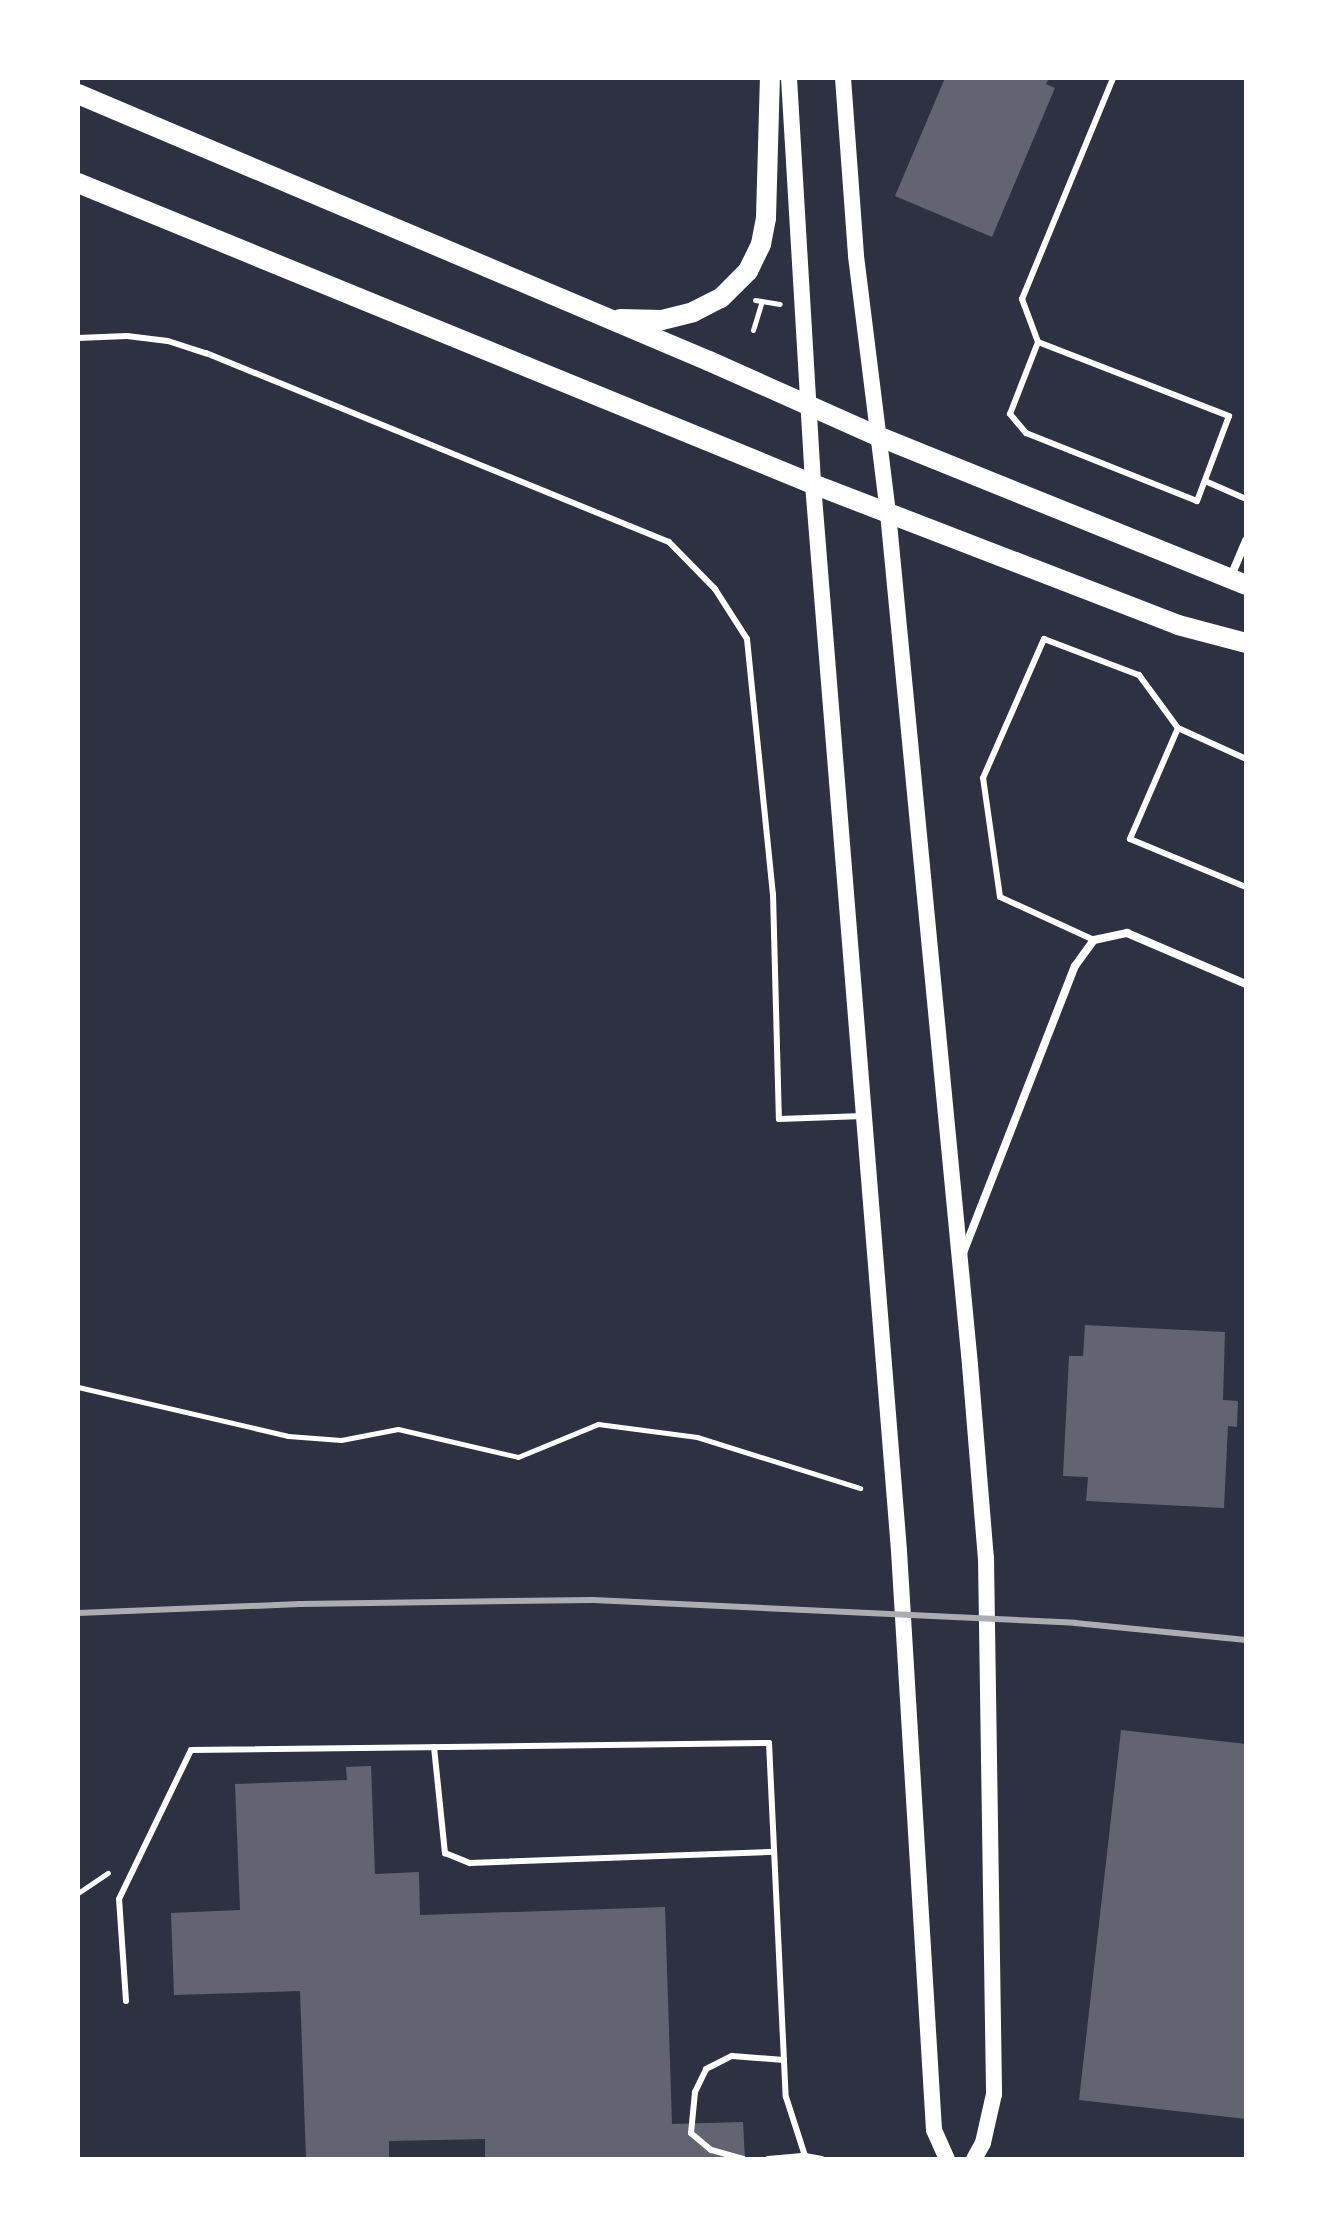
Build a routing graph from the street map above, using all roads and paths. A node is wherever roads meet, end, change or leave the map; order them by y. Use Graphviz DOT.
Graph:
graph roads {
  1 [pos="770,78"];
  2 [pos="789,78"];
  3 [pos="843,78"];
  4 [pos="1113,78"];
  5 [pos="78,94"];
  6 [pos="78,183"];
  7 [pos="750,297"];
  8 [pos="761,303"];
  9 [pos="782,304"];
  10 [pos="609,319"];
  11 [pos="753,330"];
  12 [pos="78,338"];
  13 [pos="1038,342"];
  14 [pos="807,405"];
  15 [pos="880,437"];
  16 [pos="1205,481"];
  17 [pos="813,484"];
  18 [pos="1246,499"];
  19 [pos="888,513"];
  20 [pos="1246,540"];
  21 [pos="1238,581"];
  22 [pos="1246,643"];
  23 [pos="1178,728"];
  24 [pos="1246,759"];
  25 [pos="1246,887"];
  26 [pos="1094,940"];
  27 [pos="1246,984"];
  28 [pos="863,1116"];
  29 [pos="960,1262"];
  30 [pos="78,1387"];
  31 [pos="860,1488"];
  32 [pos="434,1747"];
  33 [pos="774,1852"];
  34 [pos="126,2001"];
  35 [pos="784,2060"];
  36 [pos="805,2158"];
  37 [pos="743,2159"];
  38 [pos="768,2159"];
  39 [pos="822,2159"];
  40 [pos="947,2159"];
  41 [pos="974,2159"];
  1 -- 10 [label="main road"];
  2 -- 14 [label="main road"];
  3 -- 15 [label="main road"];
  4 -- 13 [label="lane"];
  5 -- 10 [label="main road"];
  6 -- 17 [label="main road"];
  7 -- 8 [label="path"];
  8 -- 9 [label="path"];
  8 -- 11 [label="path"];
  10 -- 14 [label="main road"];
  12 -- 28 [label="lane"];
  13 -- 16 [label="lane"];
  13 -- 16 [label="lane"];
  14 -- 15 [label="main road"];
  14 -- 17 [label="main road"];
  15 -- 19 [label="main road"];
  15 -- 21 [label="main road"];
  16 -- 18 [label="lane"];
  17 -- 19 [label="main road"];
  17 -- 28 [label="main road"];
  19 -- 22 [label="main road"];
  19 -- 29 [label="main road"];
  20 -- 21 [label="street"];
  23 -- 24 [label="lane"];
  23 -- 25 [label="lane"];
  23 -- 26 [label="lane"];
  26 -- 27 [label="street"];
  26 -- 29 [label="street"];
  28 -- 40 [label="main road"];
  29 -- 41 [label="main road"];
  30 -- 31 [label="path"];
  32 -- 33 [label="lane"];
  32 -- 33 [label="lane"];
  32 -- 34 [label="lane"];
  33 -- 35 [label="lane"];
  35 -- 36 [label="lane"];
  35 -- 37 [label="lane"];
  36 -- 38 [label="lane"];
  36 -- 39 [label="lane"];
}
